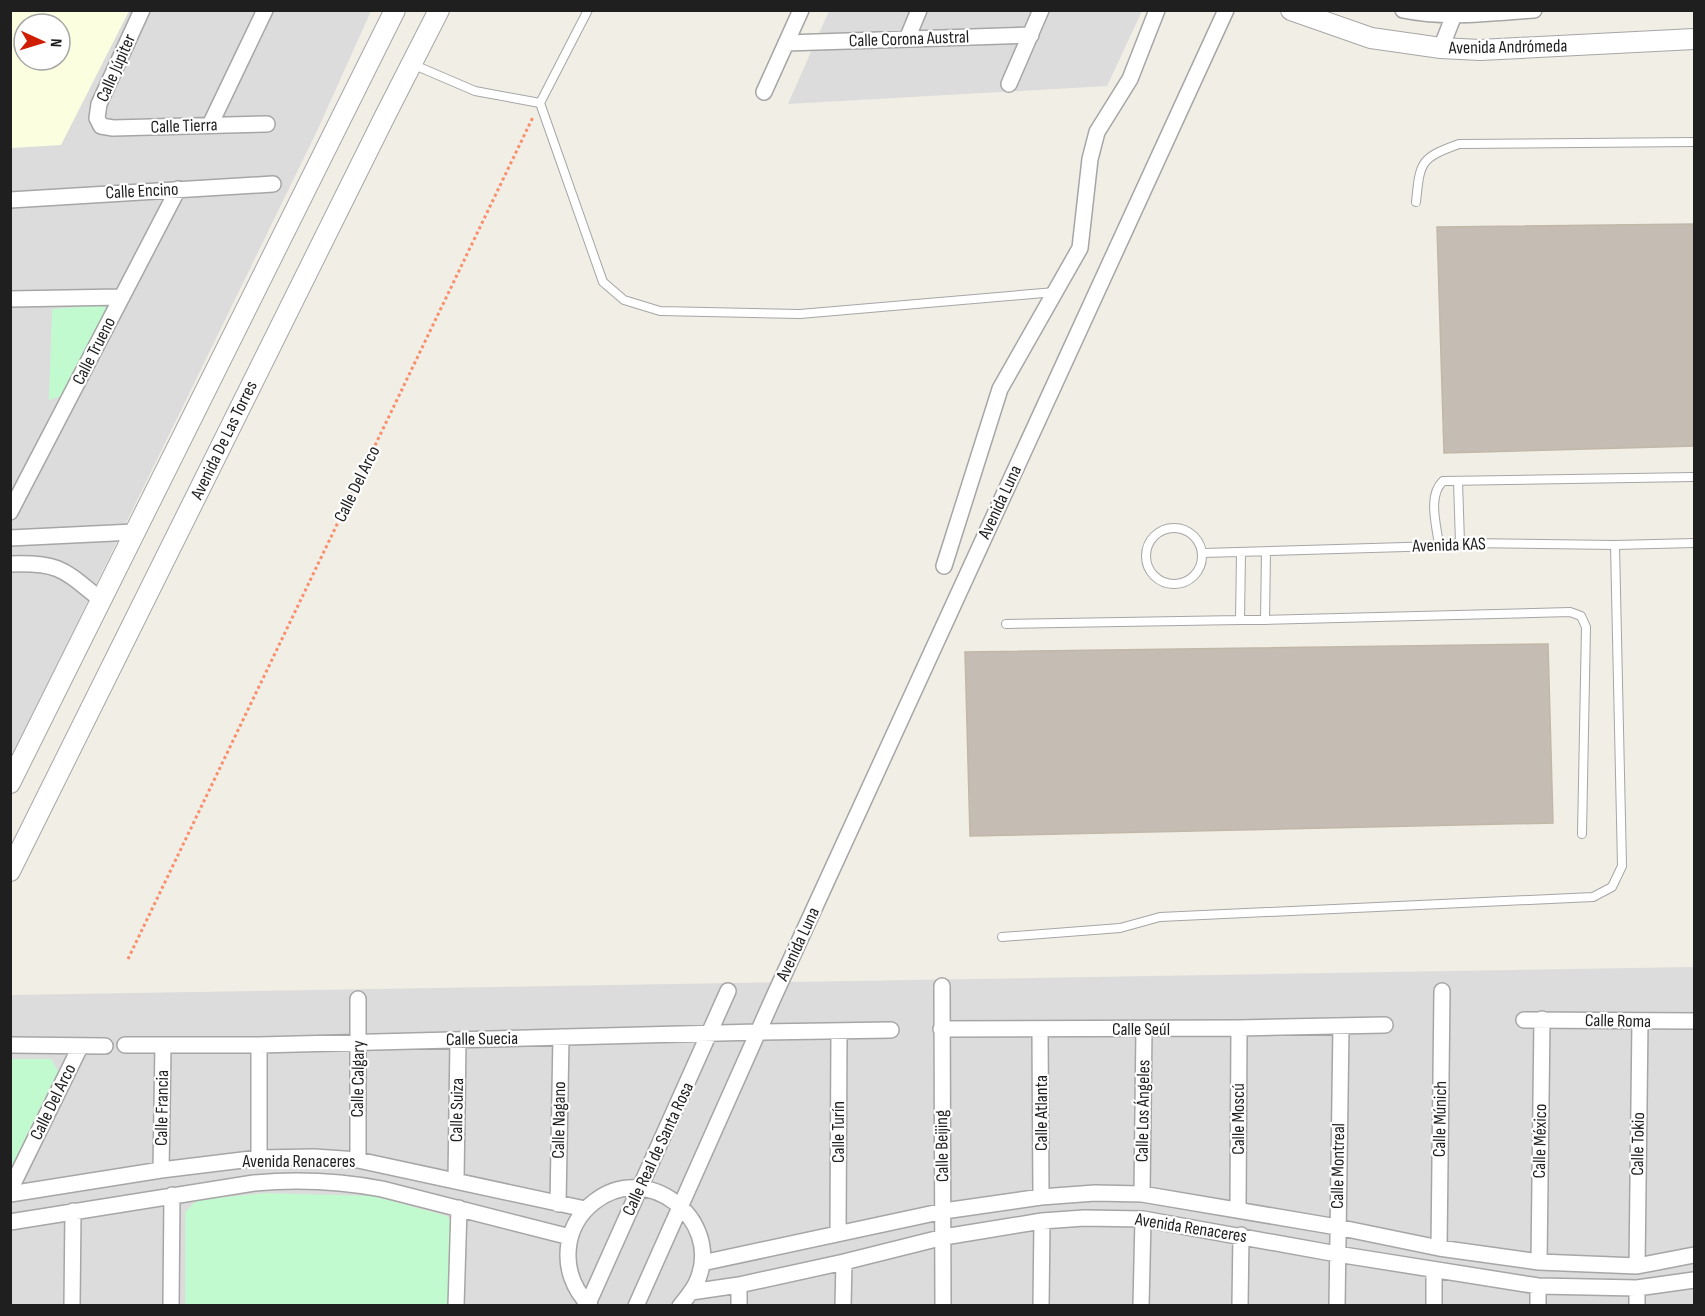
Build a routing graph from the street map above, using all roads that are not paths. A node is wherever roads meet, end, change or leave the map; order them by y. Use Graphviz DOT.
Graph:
graph roads {
  1 [pos="142,10"];
  2 [pos="265,10"];
  3 [pos="395,10"];
  4 [pos="439,10"];
  5 [pos="588,10"];
  6 [pos="801,10"];
  7 [pos="919,10"];
  8 [pos="1041,10"];
  9 [pos="1157,10"];
  10 [pos="1291,10"];
  11 [pos="1403,10"];
  12 [pos="1534,10"];
  13 [pos="1225,11"];
  14 [pos="1455,13"];
  15 [pos="1031,34"];
  16 [pos="907,39"];
  17 [pos="1695,39"];
  18 [pos="786,43"];
  19 [pos="1441,48"];
  20 [pos="411,64"];
  21 [pos="1009,84"];
  22 [pos="764,92"];
  23 [pos="540,103"];
  24 [pos="267,124"];
  25 [pos="210,125"];
  26 [pos="101,126"];
  27 [pos="1695,142"];
  28 [pos="273,183"];
  29 [pos="178,189"];
  30 [pos="10,200"];
  31 [pos="1416,202"];
  32 [pos="1055,292"];
  33 [pos="122,297"];
  34 [pos="10,299"];
  35 [pos="1695,477"];
  36 [pos="1458,481"];
  37 [pos="10,513"];
  38 [pos="134,532"];
  39 [pos="10,538"];
  40 [pos="1460,543"];
  41 [pos="1695,543"];
  42 [pos="1615,545"];
  43 [pos="1439,546"];
  44 [pos="1266,552"];
  45 [pos="1203,553"];
  46 [pos="1241,553"];
  47 [pos="10,564"];
  48 [pos="944,566"];
  49 [pos="101,600"];
  50 [pos="1240,620"];
  51 [pos="1265,620"];
  52 [pos="1006,624"];
  53 [pos="10,783"];
  54 [pos="1582,834"];
  55 [pos="10,871"];
  56 [pos="1002,937"];
  57 [pos="942,986"];
  58 [pos="728,991"];
  59 [pos="1442,991"];
  60 [pos="358,999"];
  61 [pos="1542,1019"];
  62 [pos="1524,1020"];
  63 [pos="1695,1021"];
  64 [pos="1640,1022"];
  65 [pos="1385,1025"];
  66 [pos="1341,1027"];
  67 [pos="1239,1028"];
  68 [pos="941,1029"];
  69 [pos="1040,1029"];
  70 [pos="1144,1029"];
  71 [pos="891,1030"];
  72 [pos="758,1032"];
  73 [pos="839,1032"];
  74 [pos="711,1034"];
  75 [pos="561,1037"];
  76 [pos="458,1040"];
  77 [pos="359,1041"];
  78 [pos="10,1045"];
  79 [pos="124,1045"];
  80 [pos="259,1045"];
  81 [pos="105,1046"];
  82 [pos="163,1046"];
  83 [pos="80,1047"];
  84 [pos="259,1158"];
  85 [pos="358,1160"];
  86 [pos="161,1170"];
  87 [pos="456,1180"];
  88 [pos="640,1187"];
  89 [pos="10,1190"];
  90 [pos="10,1194"];
  91 [pos="1142,1194"];
  92 [pos="172,1196"];
  93 [pos="1041,1197"];
  94 [pos="558,1204"];
  95 [pos="682,1206"];
  96 [pos="459,1208"];
  97 [pos="585,1209"];
  98 [pos="1238,1209"];
  99 [pos="73,1211"];
  100 [pos="944,1211"];
  101 [pos="1143,1219"];
  102 [pos="1042,1221"];
  103 [pos="10,1222"];
  104 [pos="1337,1227"];
  105 [pos="838,1233"];
  106 [pos="1241,1235"];
  107 [pos="570,1237"];
  108 [pos="944,1238"];
  109 [pos="1439,1248"];
  110 [pos="1337,1254"];
  111 [pos="1695,1256"];
  112 [pos="844,1262"];
  113 [pos="1539,1262"];
  114 [pos="702,1263"];
  115 [pos="1637,1266"];
  116 [pos="1434,1270"];
  117 [pos="1695,1280"];
  118 [pos="739,1285"];
  119 [pos="1538,1286"];
  120 [pos="1637,1288"];
  121 [pos="691,1292"];
  122 [pos="72,1305"];
  123 [pos="171,1305"];
  124 [pos="456,1305"];
  125 [pos="588,1305"];
  126 [pos="636,1305"];
  127 [pos="680,1305"];
  128 [pos="739,1305"];
  129 [pos="843,1305"];
  130 [pos="943,1305"];
  131 [pos="1041,1305"];
  132 [pos="1141,1305"];
  133 [pos="1240,1305"];
  134 [pos="1336,1305"];
  135 [pos="1434,1305"];
  136 [pos="1538,1305"];
  137 [pos="1637,1305"];
  1 -- 26 [label="street, Calle Júpiter"];
  2 -- 25 [label="street"];
  3 -- 38 [label="street"];
  4 -- 20 [label="street, Avenida De Las Torres"];
  5 -- 23 [label="lane"];
  6 -- 18 [label="street"];
  7 -- 16 [label="street"];
  8 -- 15 [label="street"];
  9 -- 32 [label="street"];
  10 -- 19 [label="street, Avenida Andrómeda"];
  11 -- 14 [label="street, Avenida Andrómeda"];
  12 -- 14 [label="street, Avenida Andrómeda"];
  13 -- 72 [label="street, Avenida Luna"];
  14 -- 19 [label="street"];
  15 -- 16 [label="street, Calle Corona Austral"];
  15 -- 21 [label="street"];
  16 -- 18 [label="street, Calle Corona Austral"];
  17 -- 19 [label="street, Avenida Andrómeda"];
  18 -- 22 [label="street"];
  20 -- 23 [label="lane"];
  20 -- 55 [label="street, Avenida De Las Torres"];
  23 -- 32 [label="lane"];
  24 -- 25 [label="street, Calle Tierra"];
  25 -- 26 [label="street, Calle Tierra"];
  27 -- 31 [label="lane"];
  28 -- 29 [label="street, Calle Encino"];
  29 -- 30 [label="street, Calle Encino"];
  29 -- 33 [label="street, Calle Trueno"];
  32 -- 48 [label="street"];
  33 -- 34 [label="street"];
  33 -- 37 [label="street, Calle Trueno"];
  35 -- 36 [label="lane"];
  36 -- 40 [label="lane"];
  36 -- 43 [label="lane"];
  38 -- 39 [label="street"];
  38 -- 49 [label="street"];
  40 -- 42 [label="lane, Avenida KAS"];
  40 -- 43 [label="lane, Avenida KAS"];
  41 -- 42 [label="lane, Avenida KAS"];
  42 -- 56 [label="lane"];
  43 -- 44 [label="lane, Avenida KAS"];
  44 -- 46 [label="lane, Avenida KAS"];
  44 -- 51 [label="lane"];
  45 -- 45 [label="lane"];
  45 -- 46 [label="lane, Avenida KAS"];
  46 -- 50 [label="lane"];
  47 -- 49 [label="street"];
  49 -- 53 [label="street"];
  50 -- 51 [label="lane"];
  50 -- 52 [label="lane"];
  51 -- 54 [label="lane"];
  57 -- 68 [label="street, Calle Beijing"];
  58 -- 74 [label="street, Calle Real de Santa Rosa"];
  59 -- 109 [label="street, Calle Múnich"];
  60 -- 77 [label="street, Calle Calgary"];
  61 -- 62 [label="street, Calle Roma"];
  61 -- 64 [label="street, Calle Roma"];
  61 -- 113 [label="street, Calle México"];
  63 -- 64 [label="street, Calle Roma"];
  64 -- 115 [label="street, Calle Tokio"];
  65 -- 66 [label="street, Calle Seúl"];
  66 -- 67 [label="street, Calle Seúl"];
  66 -- 104 [label="street, Calle Montreal"];
  67 -- 70 [label="street, Calle Seúl"];
  67 -- 98 [label="street, Calle Moscú"];
  68 -- 69 [label="street, Calle Seúl"];
  68 -- 100 [label="street, Calle Beijing"];
  69 -- 70 [label="street, Calle Seúl"];
  69 -- 93 [label="street, Calle Atlanta"];
  70 -- 91 [label="street, Calle Los Ángeles"];
  71 -- 73 [label="street, Calle Suecia"];
  72 -- 73 [label="street, Calle Suecia"];
  72 -- 74 [label="street, Calle Suecia"];
  72 -- 95 [label="street"];
  73 -- 105 [label="street, Calle Turín"];
  74 -- 75 [label="street, Calle Suecia"];
  74 -- 88 [label="street, Calle Real de Santa Rosa"];
  75 -- 76 [label="street, Calle Suecia"];
  75 -- 94 [label="street, Calle Nagano"];
  76 -- 77 [label="street, Calle Suecia"];
  76 -- 87 [label="street, Calle Suiza"];
  77 -- 80 [label="street, Calle Suecia"];
  77 -- 85 [label="street, Calle Calgary"];
  78 -- 83 [label="street"];
  79 -- 82 [label="street, Calle Suecia"];
  80 -- 82 [label="street, Calle Suecia"];
  80 -- 84 [label="street"];
  81 -- 83 [label="street"];
  82 -- 86 [label="street, Calle Francia"];
  83 -- 89 [label="street, Calle Del Arco"];
  84 -- 85 [label="street, Avenida Renaceres"];
  84 -- 86 [label="street, Avenida Renaceres"];
  85 -- 87 [label="street, Avenida Renaceres"];
  86 -- 90 [label="street, Avenida Renaceres"];
  87 -- 94 [label="street, Avenida Renaceres"];
  88 -- 95 [label="street"];
  88 -- 97 [label="street"];
  88 -- 125 [label="street, Calle Real de Santa Rosa"];
  91 -- 93 [label="street, Avenida Renaceres"];
  91 -- 98 [label="street, Avenida Renaceres"];
  92 -- 96 [label="street, Avenida Renaceres"];
  92 -- 99 [label="street, Avenida Renaceres"];
  92 -- 123 [label="street"];
  93 -- 100 [label="street, Avenida Renaceres"];
  94 -- 97 [label="street, Avenida Renaceres"];
  95 -- 114 [label="street"];
  95 -- 126 [label="street"];
  96 -- 107 [label="street, Avenida Renaceres"];
  96 -- 124 [label="street"];
  97 -- 107 [label="street"];
  98 -- 104 [label="street, Avenida Renaceres"];
  99 -- 103 [label="street, Avenida Renaceres"];
  99 -- 122 [label="street"];
  100 -- 105 [label="street, Avenida Renaceres"];
  100 -- 108 [label="street, Calle Beijing"];
  101 -- 102 [label="street, Avenida Renaceres"];
  101 -- 106 [label="street, Avenida Renaceres"];
  101 -- 132 [label="street"];
  102 -- 108 [label="street, Avenida Renaceres"];
  102 -- 131 [label="street"];
  104 -- 109 [label="street, Avenida Renaceres"];
  104 -- 110 [label="street, Calle Montreal"];
  105 -- 114 [label="street, Avenida Renaceres"];
  106 -- 110 [label="street, Avenida Renaceres"];
  106 -- 133 [label="street"];
  107 -- 125 [label="street"];
  108 -- 112 [label="street, Avenida Renaceres"];
  108 -- 130 [label="street, Calle Beijing"];
  109 -- 113 [label="street, Avenida Renaceres"];
  110 -- 116 [label="street, Avenida Renaceres"];
  110 -- 134 [label="street, Calle Montreal"];
  111 -- 115 [label="street, Avenida Renaceres"];
  112 -- 118 [label="street, Avenida Renaceres"];
  112 -- 129 [label="street"];
  113 -- 115 [label="street, Avenida Renaceres"];
  114 -- 121 [label="street"];
  116 -- 119 [label="street, Avenida Renaceres"];
  116 -- 135 [label="street"];
  117 -- 120 [label="street, Avenida Renaceres"];
  118 -- 121 [label="street, Avenida Renaceres"];
  118 -- 128 [label="street"];
  119 -- 120 [label="street, Avenida Renaceres"];
  119 -- 136 [label="street"];
  120 -- 137 [label="street"];
  121 -- 127 [label="street"];
}
